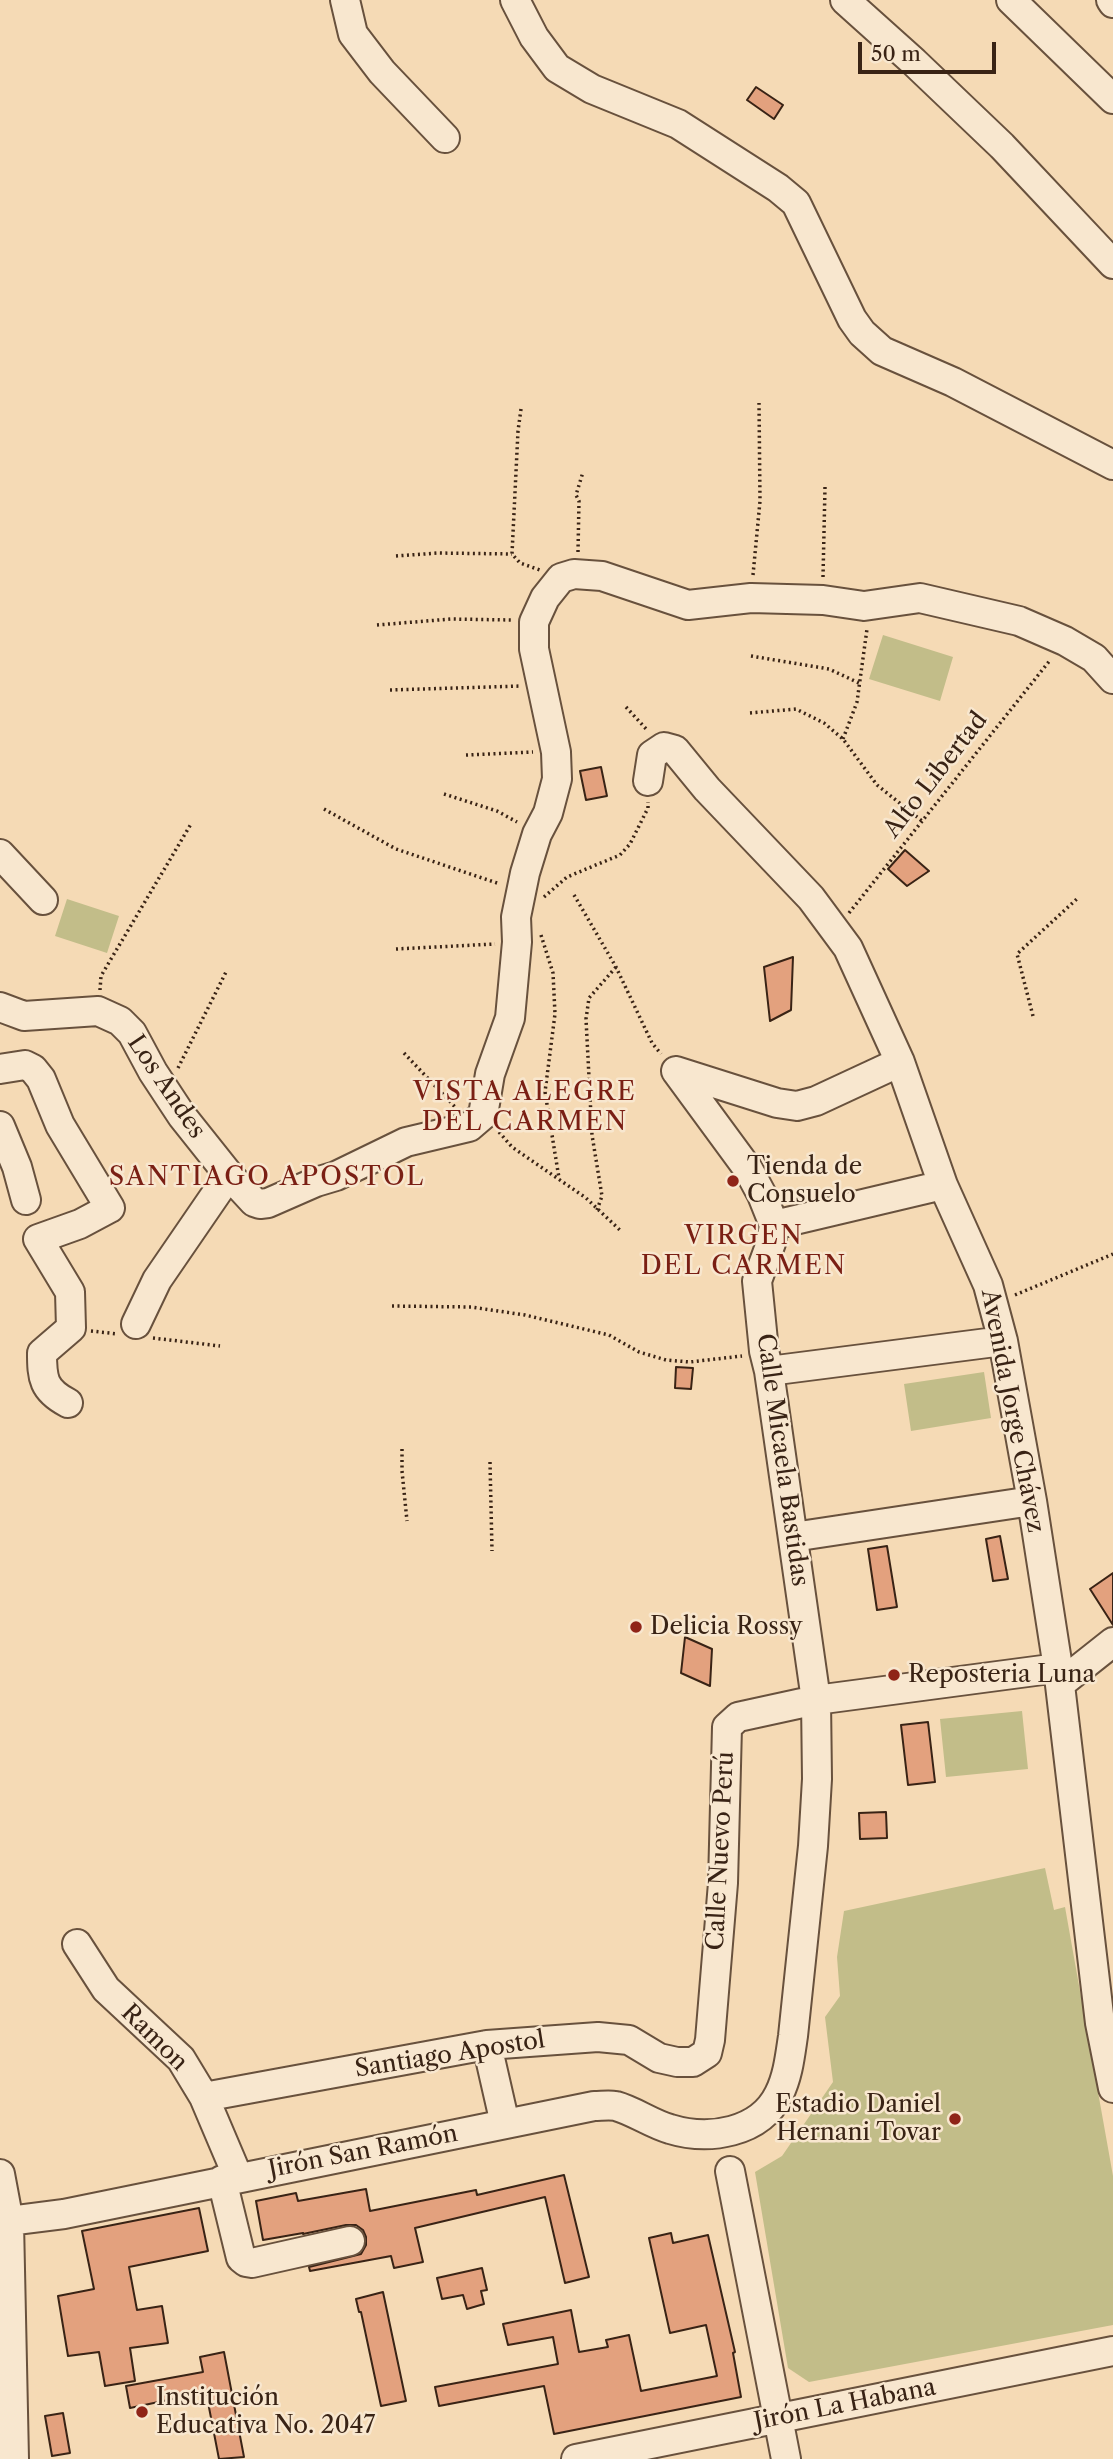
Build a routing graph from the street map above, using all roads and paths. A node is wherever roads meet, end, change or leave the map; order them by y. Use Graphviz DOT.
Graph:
graph roads {
  1 [pos="345,0"];
  2 [pos="515,0"];
  3 [pos="845,0"];
  4 [pos="1011,0"];
  5 [pos="1113,99"];
  6 [pos="445,138"];
  7 [pos="1113,264"];
  8 [pos="759,403"];
  9 [pos="522,408"];
  10 [pos="1113,465"];
  11 [pos="583,472"];
  12 [pos="825,486"];
  13 [pos="578,553"];
  14 [pos="512,554"];
  15 [pos="396,556"];
  16 [pos="520,563"];
  17 [pos="751,598"];
  18 [pos="822,600"];
  19 [pos="864,606"];
  20 [pos="534,622"];
  21 [pos="377,625"];
  22 [pos="1065,640"];
  23 [pos="751,656"];
  24 [pos="1113,679"];
  25 [pos="859,683"];
  26 [pos="540,686"];
  27 [pos="390,690"];
  28 [pos="626,707"];
  29 [pos="750,713"];
  30 [pos="843,739"];
  31 [pos="664,747"];
  32 [pos="556,752"];
  33 [pos="467,755"];
  34 [pos="648,781"];
  35 [pos="444,794"];
  36 [pos="324,809"];
  37 [pos="922,821"];
  38 [pos="191,824"];
  39 [pos="537,834"];
  40 [pos="0,855"];
  41 [pos="574,895"];
  42 [pos="531,896"];
  43 [pos="1079,897"];
  44 [pos="43,900"];
  45 [pos="836,932"];
  46 [pos="528,937"];
  47 [pos="396,949"];
  48 [pos="617,967"];
  49 [pos="226,972"];
  50 [pos="0,1007"];
  51 [pos="99,1011"];
  52 [pos="1033,1016"];
  53 [pos="404,1053"];
  54 [pos="900,1062"];
  55 [pos="12,1067"];
  56 [pos="676,1071"];
  57 [pos="166,1091"];
  58 [pos="476,1121"];
  59 [pos="0,1126"];
  60 [pos="229,1175"];
  61 [pos="559,1178"];
  62 [pos="943,1185"];
  63 [pos="26,1200"];
  64 [pos="597,1210"];
  65 [pos="774,1225"];
  66 [pos="622,1232"];
  67 [pos="1113,1254"];
  68 [pos="993,1304"];
  69 [pos="392,1306"];
  70 [pos="136,1324"];
  71 [pos="1003,1341"];
  72 [pos="767,1361"];
  73 [pos="68,1403"];
  74 [pos="402,1450"];
  75 [pos="490,1462"];
  76 [pos="1032,1501"];
  77 [pos="407,1521"];
  78 [pos="793,1536"];
  79 [pos="492,1551"];
  80 [pos="1113,1642"];
  81 [pos="1059,1676"];
  82 [pos="816,1700"];
  83 [pos="77,1944"];
  84 [pos="487,2045"];
  85 [pos="693,2062"];
  86 [pos="1113,2088"];
  87 [pos="204,2097"];
  88 [pos="505,2124"];
  89 [pos="723,2133"];
  90 [pos="730,2171"];
  91 [pos="0,2174"];
  92 [pos="230,2179"];
  93 [pos="4,2222"];
  94 [pos="350,2241"];
  95 [pos="1113,2351"];
  96 [pos="6,2390"];
  97 [pos="778,2419"];
  98 [pos="14,2459"];
  99 [pos="576,2459"];
  100 [pos="786,2459"];
  1 -- 6 [label="street"];
  2 -- 10 [label="street"];
  3 -- 7 [label="street"];
  4 -- 5 [label="street"];
  8 -- 17 [label="path"];
  9 -- 14 [label="path"];
  11 -- 13 [label="path"];
  12 -- 18 [label="path"];
  14 -- 15 [label="path"];
  14 -- 16 [label="path"];
  17 -- 18 [label="street"];
  17 -- 20 [label="street"];
  18 -- 19 [label="street"];
  19 -- 22 [label="street"];
  19 -- 25 [label="path"];
  20 -- 21 [label="path"];
  20 -- 26 [label="street"];
  22 -- 24 [label="street"];
  22 -- 37 [label="path, Alto Libertad"];
  23 -- 25 [label="path"];
  25 -- 30 [label="path"];
  26 -- 27 [label="path"];
  26 -- 32 [label="street"];
  28 -- 31 [label="path"];
  29 -- 30 [label="path"];
  30 -- 37 [label="path"];
  31 -- 34 [label="street"];
  31 -- 45 [label="street, Avenida Jorge Chávez"];
  32 -- 33 [label="path"];
  32 -- 39 [label="street"];
  34 -- 42 [label="path"];
  35 -- 39 [label="path"];
  36 -- 42 [label="path"];
  37 -- 45 [label="path, Alto Libertad"];
  38 -- 51 [label="path"];
  39 -- 42 [label="street"];
  40 -- 44 [label="street"];
  41 -- 48 [label="path"];
  42 -- 46 [label="street"];
  43 -- 52 [label="path"];
  45 -- 54 [label="street, Avenida Jorge Chávez"];
  46 -- 47 [label="path"];
  46 -- 58 [label="street"];
  46 -- 61 [label="path"];
  48 -- 56 [label="path"];
  48 -- 64 [label="path"];
  49 -- 57 [label="path"];
  50 -- 51 [label="street"];
  51 -- 57 [label="street, Los Andes"];
  53 -- 58 [label="path"];
  54 -- 56 [label="street"];
  54 -- 62 [label="street, Avenida Jorge Chávez"];
  55 -- 73 [label="street"];
  56 -- 65 [label="street"];
  57 -- 60 [label="street, Los Andes"];
  58 -- 60 [label="street, Los Andes"];
  58 -- 61 [label="path"];
  59 -- 63 [label="street"];
  60 -- 70 [label="street"];
  61 -- 64 [label="path"];
  62 -- 65 [label="street"];
  62 -- 68 [label="street, Avenida Jorge Chávez"];
  64 -- 66 [label="path"];
  65 -- 72 [label="street, Calle Micaela Bastidas"];
  67 -- 68 [label="path"];
  68 -- 71 [label="street, Avenida Jorge Chávez"];
  69 -- 72 [label="path"];
  71 -- 72 [label="street"];
  71 -- 76 [label="street, Avenida Jorge Chávez"];
  72 -- 78 [label="street, Calle Micaela Bastidas"];
  74 -- 77 [label="path"];
  75 -- 79 [label="path"];
  76 -- 78 [label="street"];
  76 -- 81 [label="street, Avenida Jorge Chávez"];
  78 -- 82 [label="street, Calle Micaela Bastidas"];
  80 -- 81 [label="street"];
  81 -- 82 [label="street, Calle Nuevo Perú"];
  81 -- 86 [label="street, Avenida Jorge Chávez"];
  82 -- 85 [label="street, Calle Nuevo Perú"];
  82 -- 89 [label="street, Calle Micaela Bastidas"];
  83 -- 87 [label="street, Ramon"];
  84 -- 85 [label="street, Santiago Apostol"];
  84 -- 87 [label="street, Santiago Apostol"];
  84 -- 88 [label="street"];
  87 -- 92 [label="street, Ramon"];
  88 -- 89 [label="street, Jirón San Ramón"];
  88 -- 92 [label="street, Jirón San Ramón"];
  90 -- 97 [label="street"];
  91 -- 93 [label="street"];
  92 -- 93 [label="street, Jirón San Ramón"];
  92 -- 94 [label="street, Ramon"];
  93 -- 96 [label="street"];
  95 -- 97 [label="street, Jirón La Habana"];
  96 -- 98 [label="street"];
  97 -- 99 [label="street, Jirón La Habana"];
  97 -- 100 [label="street"];
}
